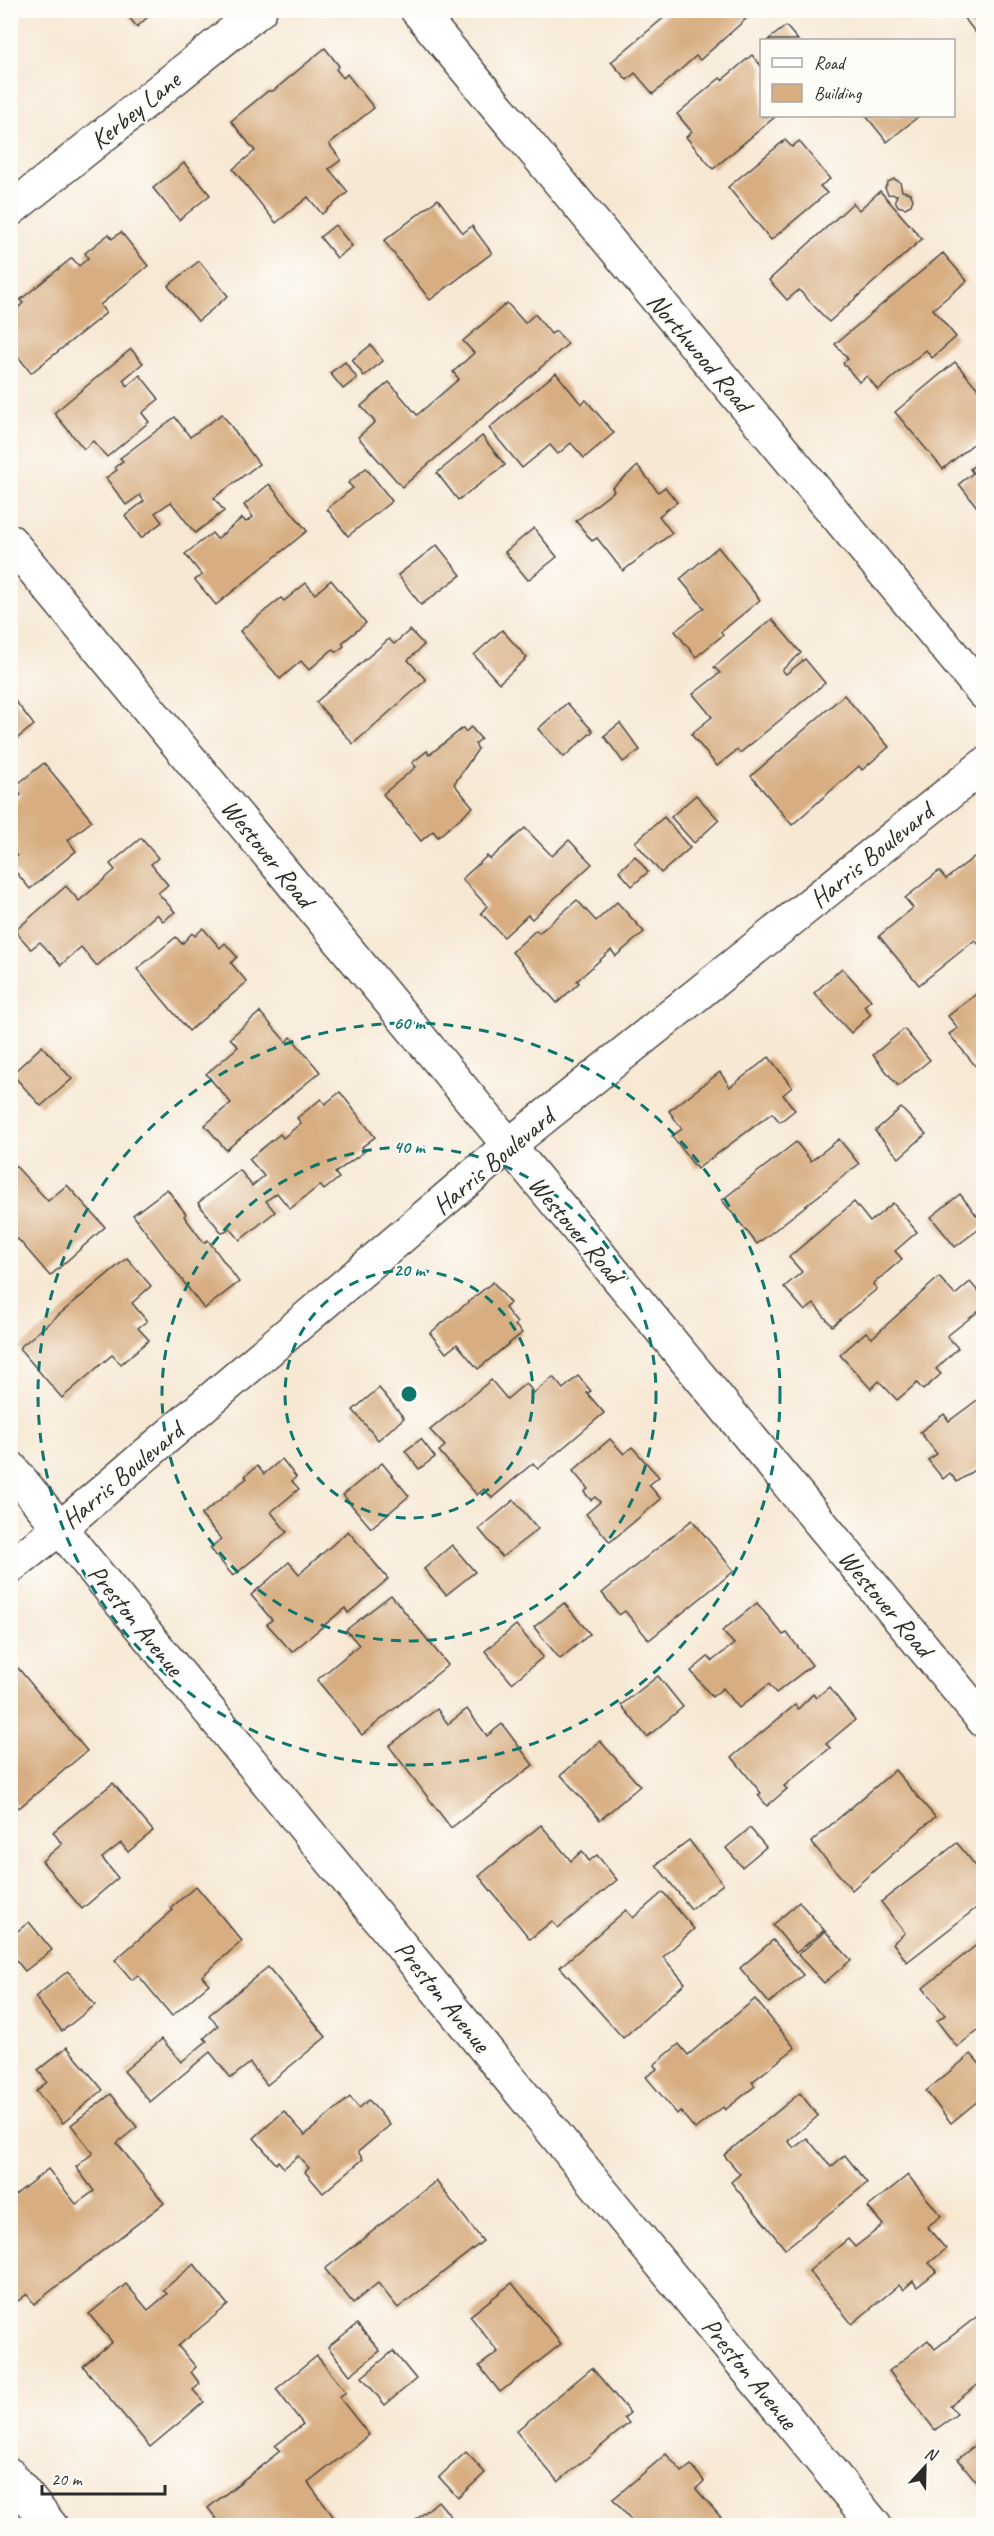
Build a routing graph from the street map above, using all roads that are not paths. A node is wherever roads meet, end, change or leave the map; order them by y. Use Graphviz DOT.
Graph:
graph roads {
  1 [pos="260,10"];
  2 [pos="417,10"];
  3 [pos="10,210"];
  4 [pos="10,541"];
  5 [pos="984,693"];
  6 [pos="984,765"];
  7 [pos="508,1146"];
  8 [pos="10,1467"];
  9 [pos="60,1528"];
  10 [pos="10,1567"];
  11 [pos="984,1721"];
  12 [pos="10,2475"];
  13 [pos="51,2526"];
  14 [pos="875,2526"];
  1 -- 3 [label="street, Kerbey Lane"];
  2 -- 5 [label="street, Northwood Road"];
  4 -- 7 [label="street, Westover Road"];
  6 -- 7 [label="street, Harris Boulevard"];
  7 -- 9 [label="street, Harris Boulevard"];
  7 -- 11 [label="street, Westover Road"];
  8 -- 9 [label="street, Preston Avenue"];
  9 -- 10 [label="street, Harris Boulevard"];
  9 -- 14 [label="street, Preston Avenue"];
  12 -- 13 [label="street"];
}
